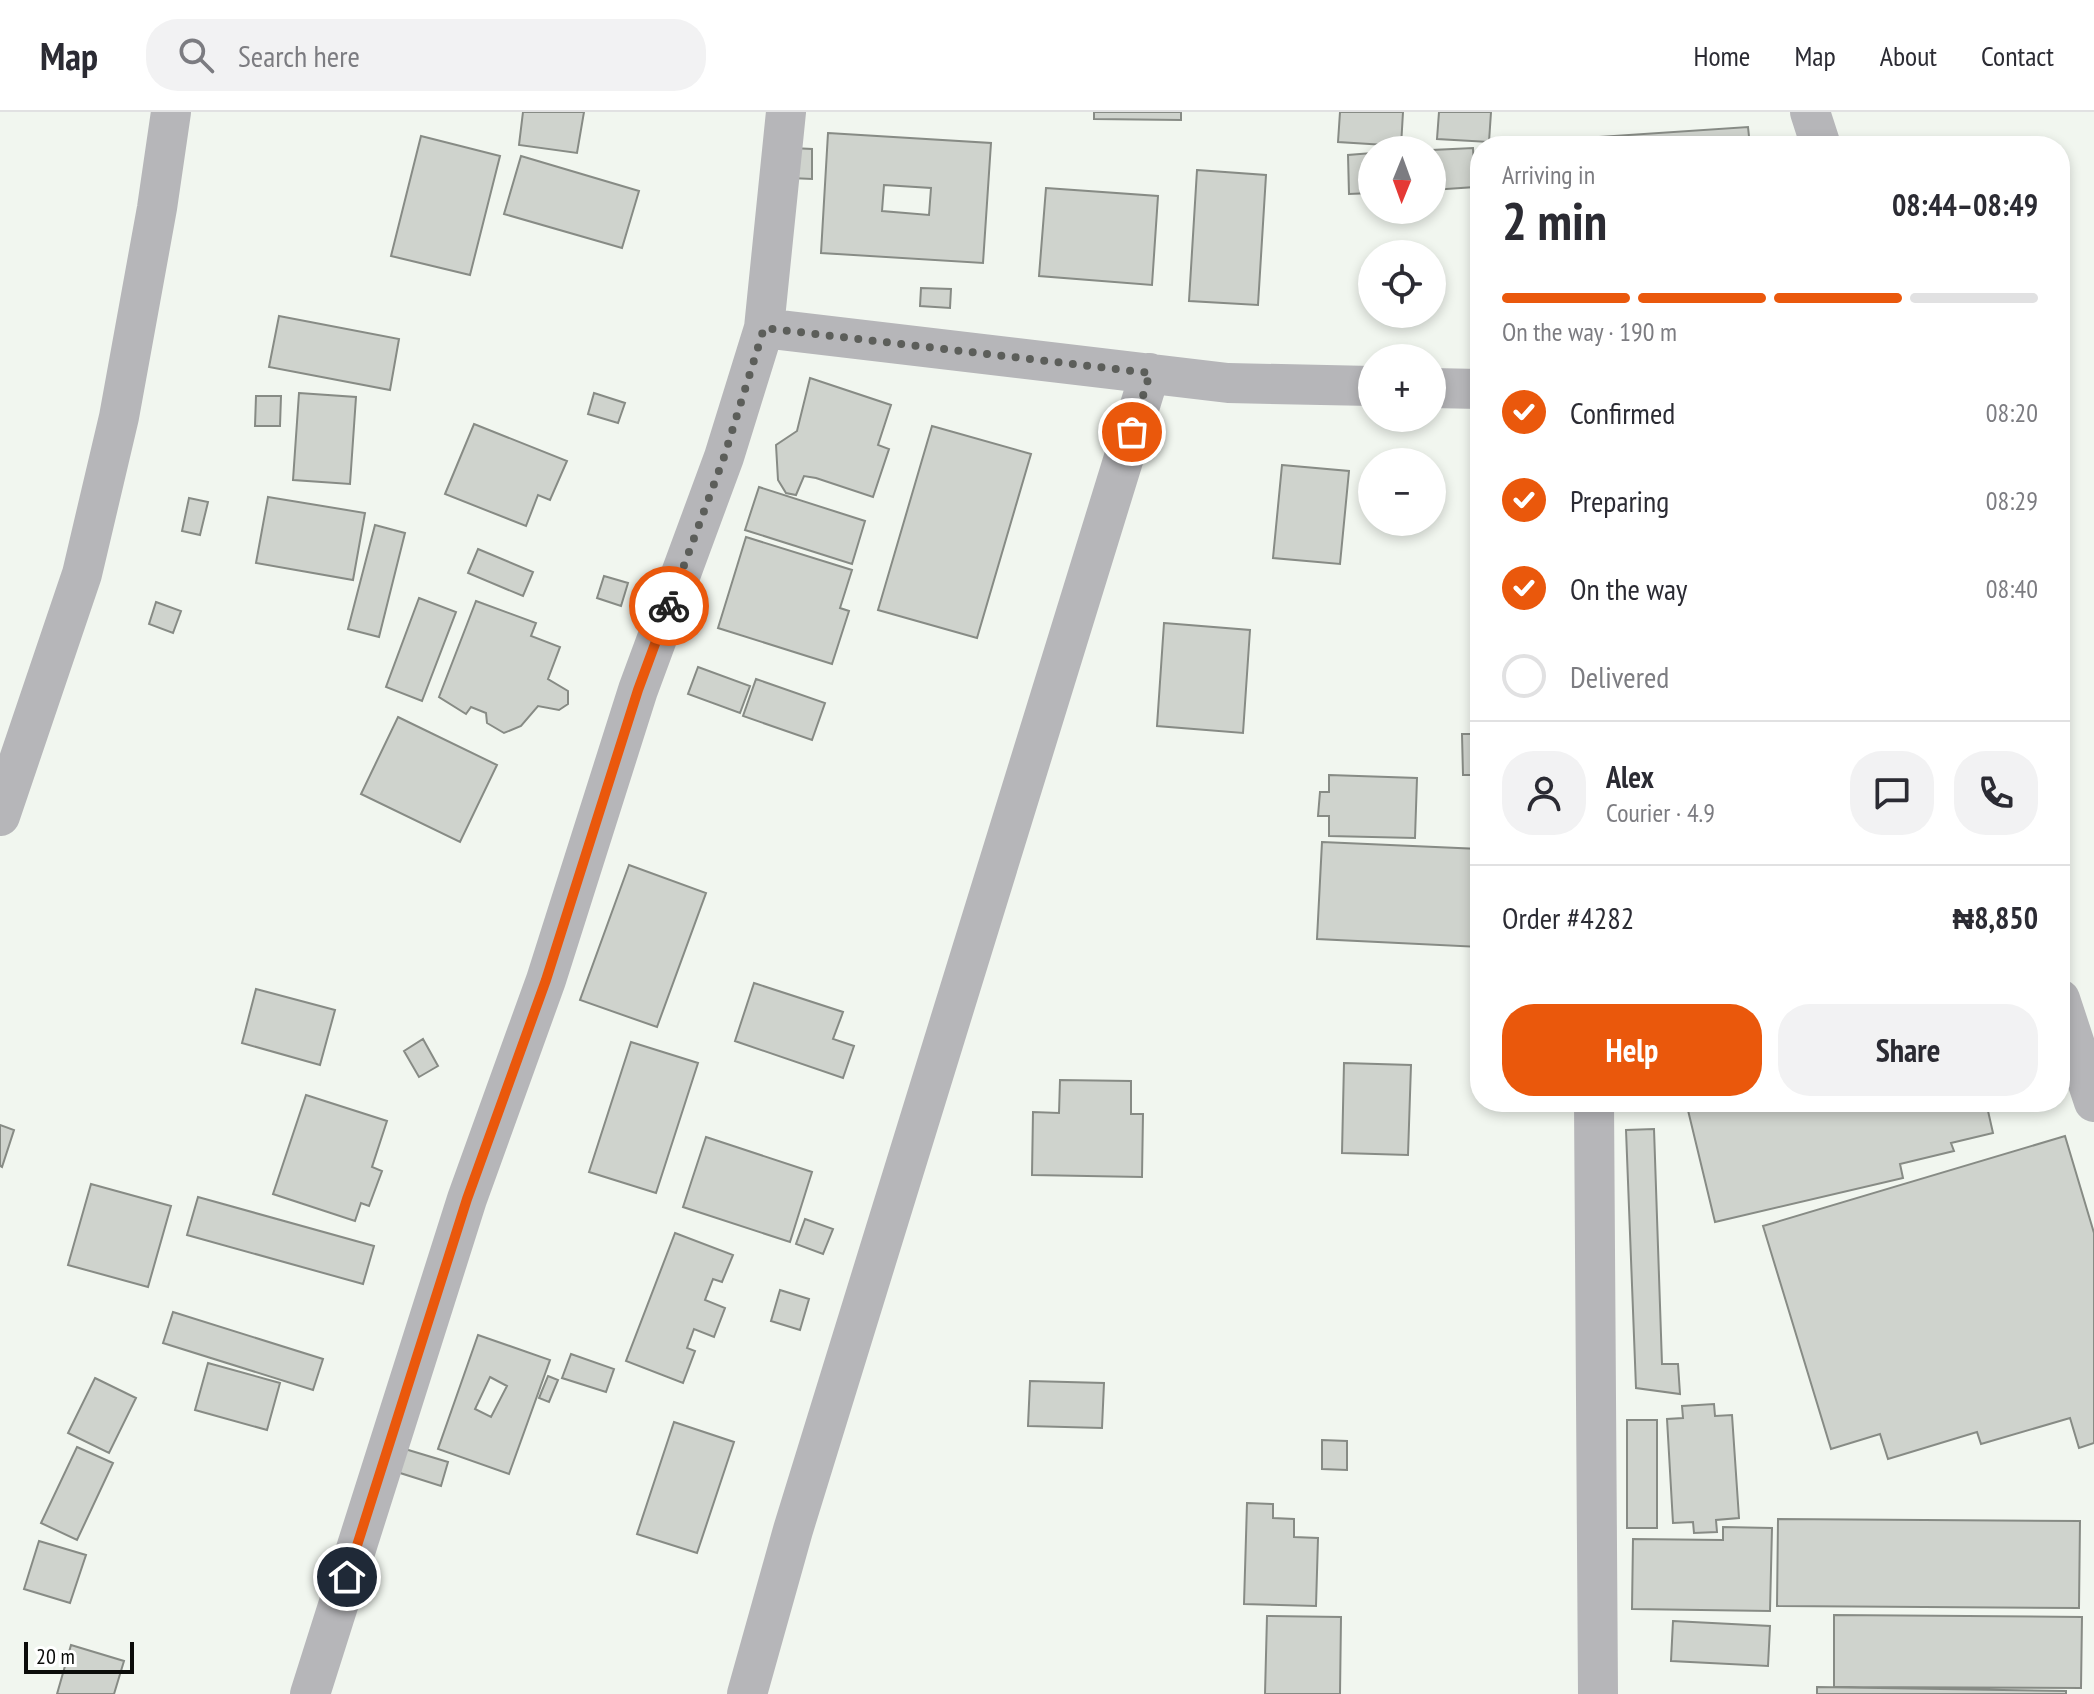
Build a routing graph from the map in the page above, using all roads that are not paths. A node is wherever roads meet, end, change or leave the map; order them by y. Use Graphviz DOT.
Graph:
graph roads {
  1 [pos="171,112"];
  2 [pos="786,112"];
  3 [pos="1810,112"];
  4 [pos="1818,136"];
  5 [pos="764,328"];
  6 [pos="1150,373"];
  7 [pos="1358,386"];
  8 [pos="1446,388"];
  9 [pos="1470,389"];
  10 [pos="0,816"];
  11 [pos="2070,1029"];
  12 [pos="2094,1102"];
  13 [pos="1594,1112"];
  14 [pos="310,1694"];
  15 [pos="747,1694"];
  16 [pos="1598,1694"];
  1 -- 10 [label="street"];
  2 -- 5 [label="street"];
  3 -- 4 [label="street"];
  5 -- 6 [label="street"];
  5 -- 14 [label="street"];
  6 -- 7 [label="street"];
  6 -- 15 [label="street"];
  8 -- 9 [label="street"];
  11 -- 12 [label="street"];
  13 -- 16 [label="street"];
}
